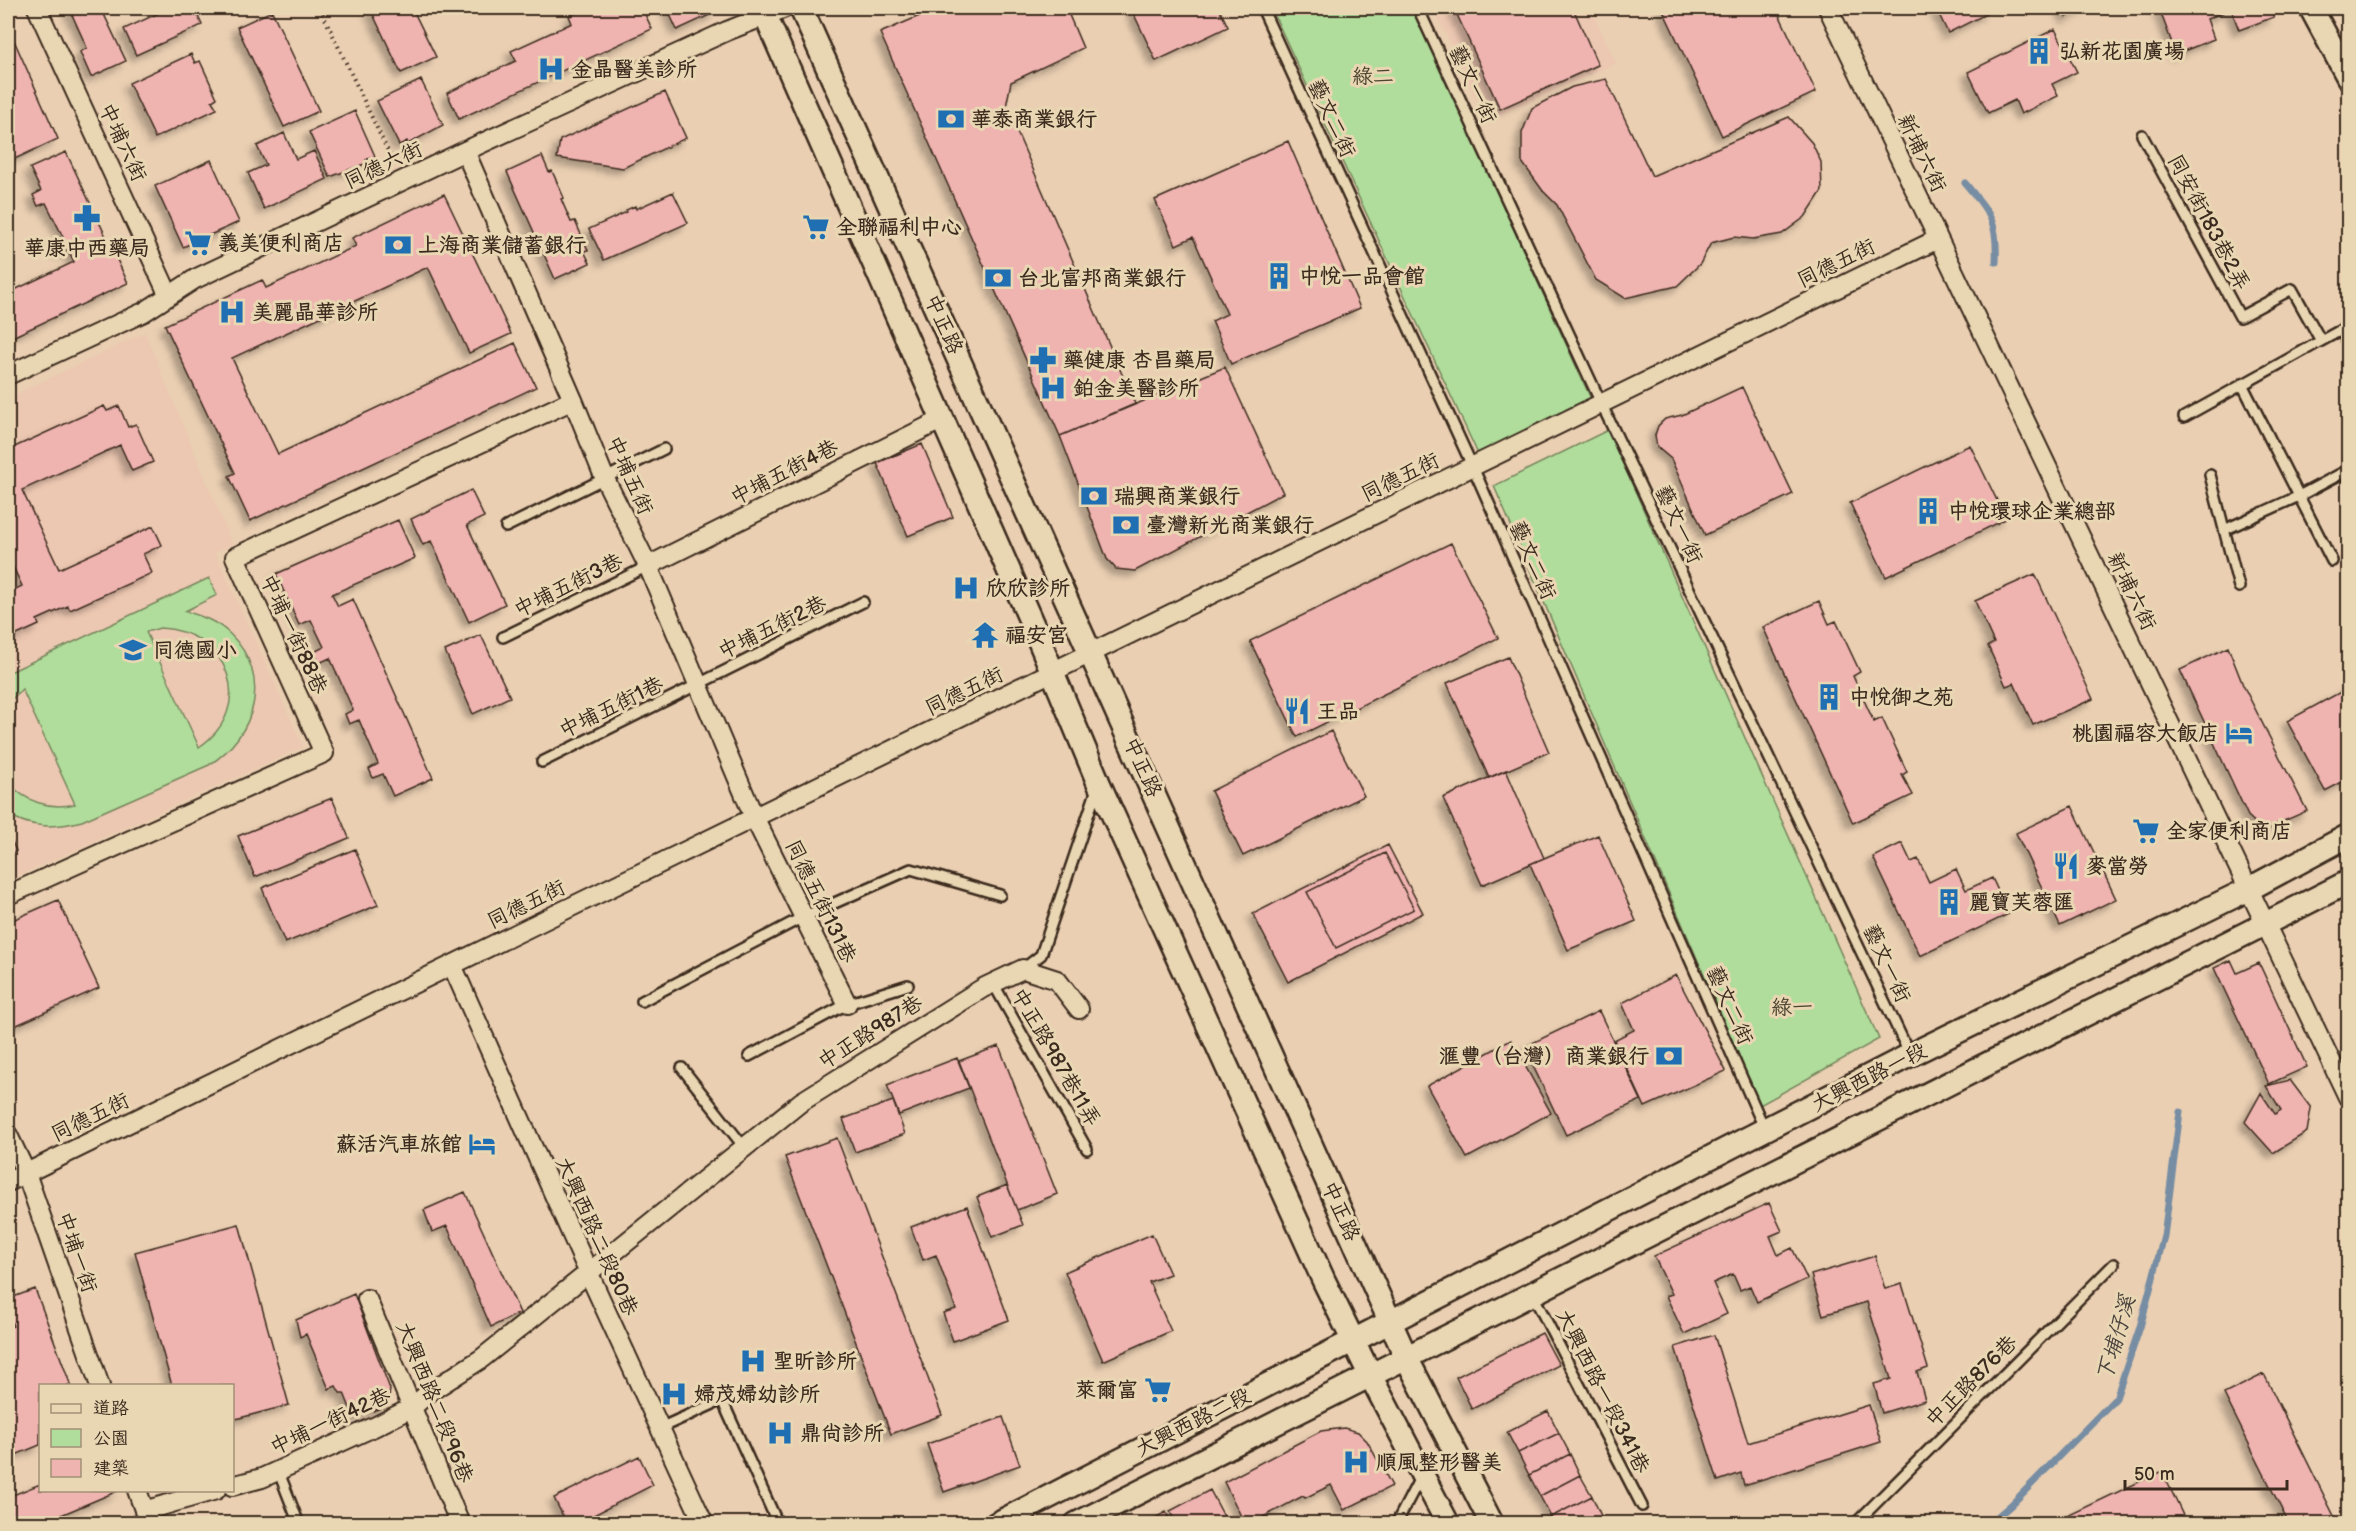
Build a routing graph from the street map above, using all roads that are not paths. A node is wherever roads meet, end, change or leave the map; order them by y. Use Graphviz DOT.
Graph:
graph roads {
  1 [pos="37,8"];
  2 [pos="801,8"];
  3 [pos="1262,8"];
  4 [pos="1418,8"];
  5 [pos="1828,8"];
  6 [pos="2311,8"];
  7 [pos="770,10"];
  8 [pos="2349,76"];
  9 [pos="2142,135"];
  10 [pos="465,151"];
  11 [pos="1938,239"];
  12 [pos="169,296"];
  13 [pos="2321,341"];
  14 [pos="2349,343"];
  15 [pos="8,375"];
  16 [pos="2242,384"];
  17 [pos="573,400"];
  18 [pos="1601,403"];
  19 [pos="2184,417"];
  20 [pos="941,420"];
  21 [pos="664,449"];
  22 [pos="1472,467"];
  23 [pos="2349,470"];
  24 [pos="2210,475"];
  25 [pos="605,479"];
  26 [pos="2299,496"];
  27 [pos="506,527"];
  28 [pos="2224,530"];
  29 [pos="2332,561"];
  30 [pos="648,566"];
  31 [pos="2239,587"];
  32 [pos="863,602"];
  33 [pos="503,637"];
  34 [pos="1092,652"];
  35 [pos="1052,672"];
  36 [pos="697,685"];
  37 [pos="542,762"];
  38 [pos="1099,783"];
  39 [pos="754,817"];
  40 [pos="2349,836"];
  41 [pos="2349,882"];
  42 [pos="2249,889"];
  43 [pos="8,895"];
  44 [pos="1000,895"];
  45 [pos="803,917"];
  46 [pos="2265,924"];
  47 [pos="452,965"];
  48 [pos="1023,969"];
  49 [pos="993,983"];
  50 [pos="908,985"];
  51 [pos="642,1001"];
  52 [pos="847,1004"];
  53 [pos="1079,1009"];
  54 [pos="1910,1055"];
  55 [pos="749,1056"];
  56 [pos="682,1068"];
  57 [pos="2349,1097"];
  58 [pos="1766,1130"];
  59 [pos="8,1135"];
  60 [pos="744,1147"];
  61 [pos="1088,1149"];
  62 [pos="26,1173"];
  63 [pos="8,1182"];
  64 [pos="2114,1264"];
  65 [pos="588,1271"];
  66 [pos="1533,1293"];
  67 [pos="367,1299"];
  68 [pos="1391,1322"];
  69 [pos="1353,1341"];
  70 [pos="1406,1357"];
  71 [pos="1370,1376"];
  72 [pos="99,1384"];
  73 [pos="412,1407"];
  74 [pos="660,1428"];
  75 [pos="278,1470"];
  76 [pos="1422,1474"];
  77 [pos="234,1485"];
  78 [pos="137,1492"];
  79 [pos="213,1492"];
  80 [pos="1642,1506"];
  81 [pos="147,1517"];
  82 [pos="298,1524"];
  83 [pos="460,1524"];
  84 [pos="704,1524"];
  85 [pos="778,1524"];
  86 [pos="996,1524"];
  87 [pos="1076,1524"];
  88 [pos="1396,1524"];
  89 [pos="1448,1524"];
  90 [pos="1492,1524"];
  91 [pos="1855,1524"];
  1 -- 12 [label="street, 中埔六街"];
  2 -- 34 [label="street, 中正路"];
  3 -- 22 [label="lane, 藝文二街"];
  4 -- 18 [label="lane, 藝文一街"];
  5 -- 11 [label="street, 新埔六街"];
  6 -- 8 [label="street"];
  7 -- 10 [label="street, 同德六街"];
  7 -- 20 [label="street, 中正路"];
  9 -- 13 [label="lane, 同安街183巷2弄"];
  10 -- 12 [label="street, 同德六街"];
  10 -- 17 [label="street, 中埔五街"];
  11 -- 18 [label="street, 同德五街"];
  11 -- 42 [label="street, 新埔六街"];
  12 -- 15 [label="street, 同德六街"];
  13 -- 14 [label="lane"];
  13 -- 16 [label="lane"];
  16 -- 19 [label="lane"];
  16 -- 26 [label="lane"];
  17 -- 25 [label="street, 中埔五街"];
  17 -- 43 [label="street, 中埔一街88巷"];
  18 -- 22 [label="street, 同德五街"];
  18 -- 54 [label="lane, 藝文一街"];
  20 -- 30 [label="street, 中埔五街4巷"];
  20 -- 35 [label="street, 中正路"];
  21 -- 25 [label="lane"];
  22 -- 34 [label="street, 同德五街"];
  22 -- 58 [label="lane, 藝文二街"];
  23 -- 26 [label="lane"];
  24 -- 28 [label="lane"];
  25 -- 27 [label="lane"];
  25 -- 30 [label="street, 中埔五街"];
  26 -- 28 [label="lane"];
  26 -- 29 [label="lane"];
  28 -- 31 [label="lane"];
  30 -- 33 [label="lane, 中埔五街3巷"];
  30 -- 36 [label="street, 中埔五街"];
  32 -- 36 [label="lane, 中埔五街2巷"];
  34 -- 35 [label="street, 同德五街"];
  34 -- 68 [label="street, 中正路"];
  35 -- 38 [label="street, 中正路"];
  35 -- 39 [label="street, 同德五街"];
  36 -- 37 [label="lane, 中埔五街1巷"];
  36 -- 39 [label="street, 中埔五街"];
  38 -- 48 [label="lane, 中正路987巷"];
  38 -- 69 [label="street, 中正路"];
  39 -- 45 [label="street, 同德五街131巷"];
  39 -- 47 [label="street, 同德五街"];
  40 -- 42 [label="street, 大興西路一段"];
  41 -- 46 [label="street, 大興西路一段"];
  42 -- 46 [label="street, 新埔六街"];
  42 -- 54 [label="street, 大興西路一段"];
  44 -- 45 [label="lane"];
  45 -- 51 [label="lane"];
  45 -- 52 [label="street, 同德五街131巷"];
  46 -- 57 [label="street, 新埔六街"];
  46 -- 66 [label="street, 大興西路一段"];
  47 -- 62 [label="street, 同德五街"];
  47 -- 65 [label="street, 大興西路二段80巷"];
  48 -- 49 [label="street, 中正路987巷"];
  48 -- 53 [label="street"];
  49 -- 60 [label="street, 中正路987巷"];
  49 -- 61 [label="lane, 中正路987巷11弄"];
  50 -- 52 [label="lane"];
  52 -- 55 [label="lane"];
  54 -- 58 [label="street, 大興西路一段"];
  56 -- 60 [label="lane"];
  58 -- 68 [label="street, 大興西路一段"];
  59 -- 62 [label="street, 中埔一街"];
  60 -- 65 [label="street, 中正路987巷"];
  62 -- 63 [label="street, 同德五街"];
  62 -- 72 [label="street, 中埔一街"];
  64 -- 91 [label="lane, 中正路876巷"];
  65 -- 73 [label="street, 中埔一街42巷"];
  65 -- 74 [label="street, 大興西路二段80巷"];
  66 -- 70 [label="street, 大興西路一段"];
  66 -- 80 [label="lane, 大興西路一段341巷"];
  67 -- 73 [label="street, 大興西路二段96巷"];
  68 -- 69 [label="street, 大興西路二段"];
  68 -- 70 [label="street, 中正路"];
  69 -- 71 [label="street, 中正路"];
  69 -- 86 [label="street, 大興西路二段"];
  70 -- 71 [label="street, 大興西路二段"];
  70 -- 90 [label="street, 中正路"];
  71 -- 76 [label="street, 中正路"];
  71 -- 87 [label="street, 大興西路二段"];
  73 -- 75 [label="street, 中埔一街42巷"];
  73 -- 83 [label="street, 大興西路二段96巷"];
  74 -- 84 [label="street, 大興西路二段80巷"];
  74 -- 85 [label="lane"];
  75 -- 77 [label="street, 中埔一街42巷"];
  75 -- 82 [label="lane"];
  76 -- 88 [label="lane"];
  76 -- 89 [label="street, 中正路"];
  78 -- 81 [label="street"];
  79 -- 81 [label="street"];
}
